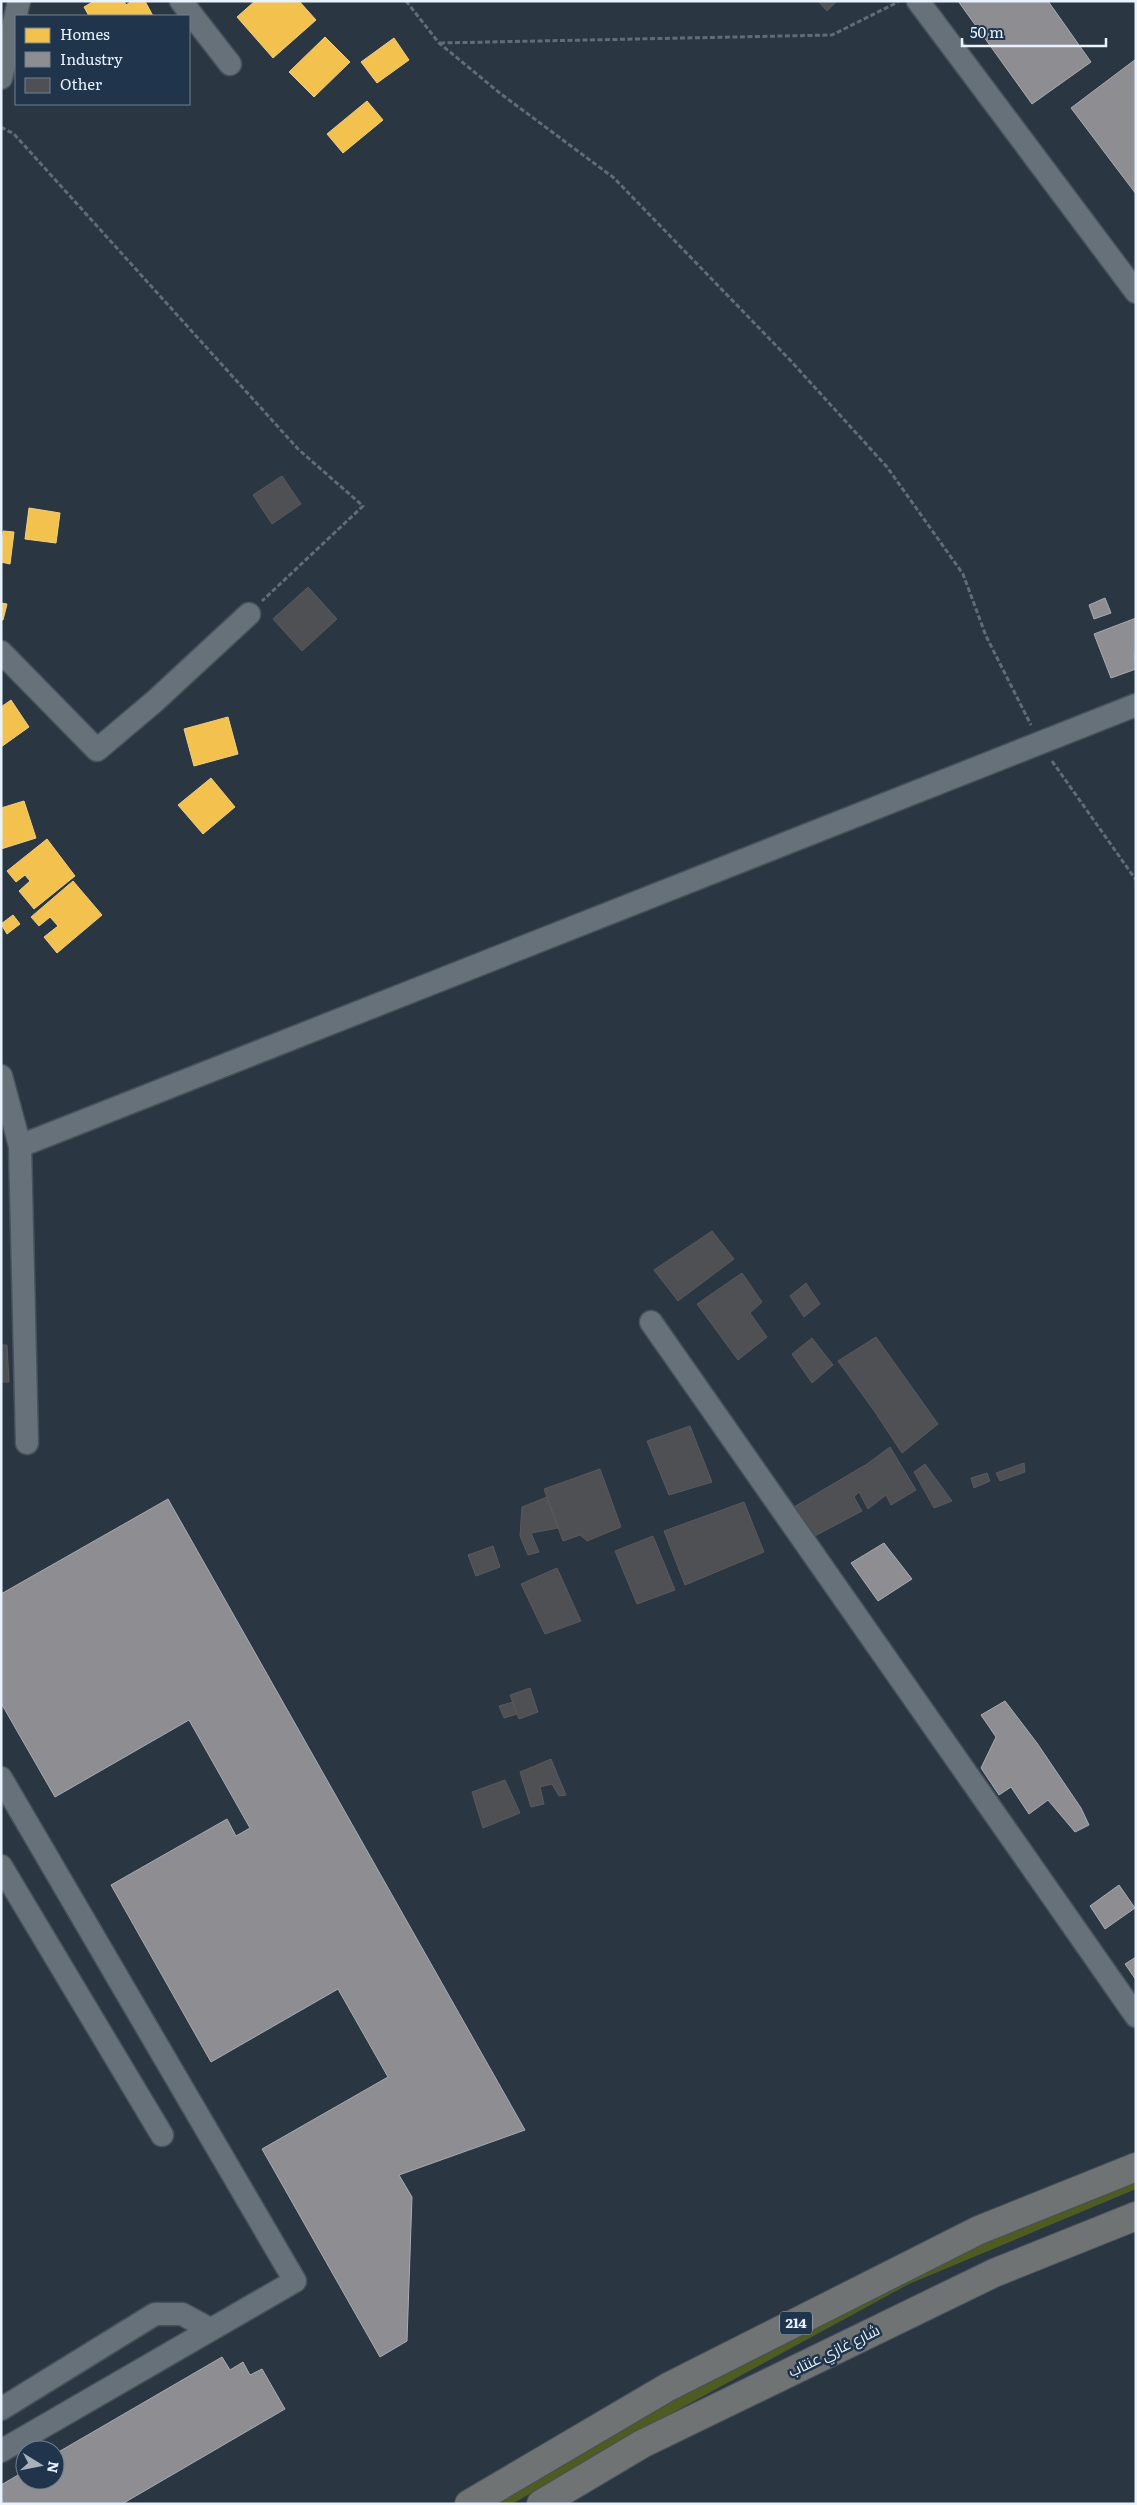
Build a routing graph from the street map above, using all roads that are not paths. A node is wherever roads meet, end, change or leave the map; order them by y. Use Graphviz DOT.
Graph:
graph roads {
  1 [pos="19,1"];
  2 [pos="181,1"];
  3 [pos="918,1"];
  4 [pos="16,15"];
  5 [pos="15,18"];
  6 [pos="230,64"];
  7 [pos="1,78"];
  8 [pos="1136,292"];
  9 [pos="249,614"];
  10 [pos="1,652"];
  11 [pos="1136,705"];
  12 [pos="1,1076"];
  13 [pos="20,1146"];
  14 [pos="651,1322"];
  15 [pos="27,1443"];
  16 [pos="1,1778"];
  17 [pos="1,1866"];
  18 [pos="1136,2016"];
  19 [pos="162,2135"];
  20 [pos="1136,2167"];
  21 [pos="1136,2216"];
  22 [pos="210,2328"];
  23 [pos="1,2409"];
  24 [pos="1,2451"];
  25 [pos="469,2504"];
  26 [pos="540,2504"];
  1 -- 4 [label="street"];
  2 -- 6 [label="street"];
  3 -- 8 [label="street"];
  5 -- 7 [label="street"];
  9 -- 10 [label="street"];
  11 -- 13 [label="street"];
  12 -- 13 [label="street"];
  13 -- 15 [label="street"];
  14 -- 18 [label="street"];
  16 -- 22 [label="street"];
  17 -- 19 [label="street"];
  20 -- 25 [label="highway, 214"];
  21 -- 26 [label="highway, شارع غازي عنتاب"];
  22 -- 23 [label="street"];
  22 -- 24 [label="street"];
}
